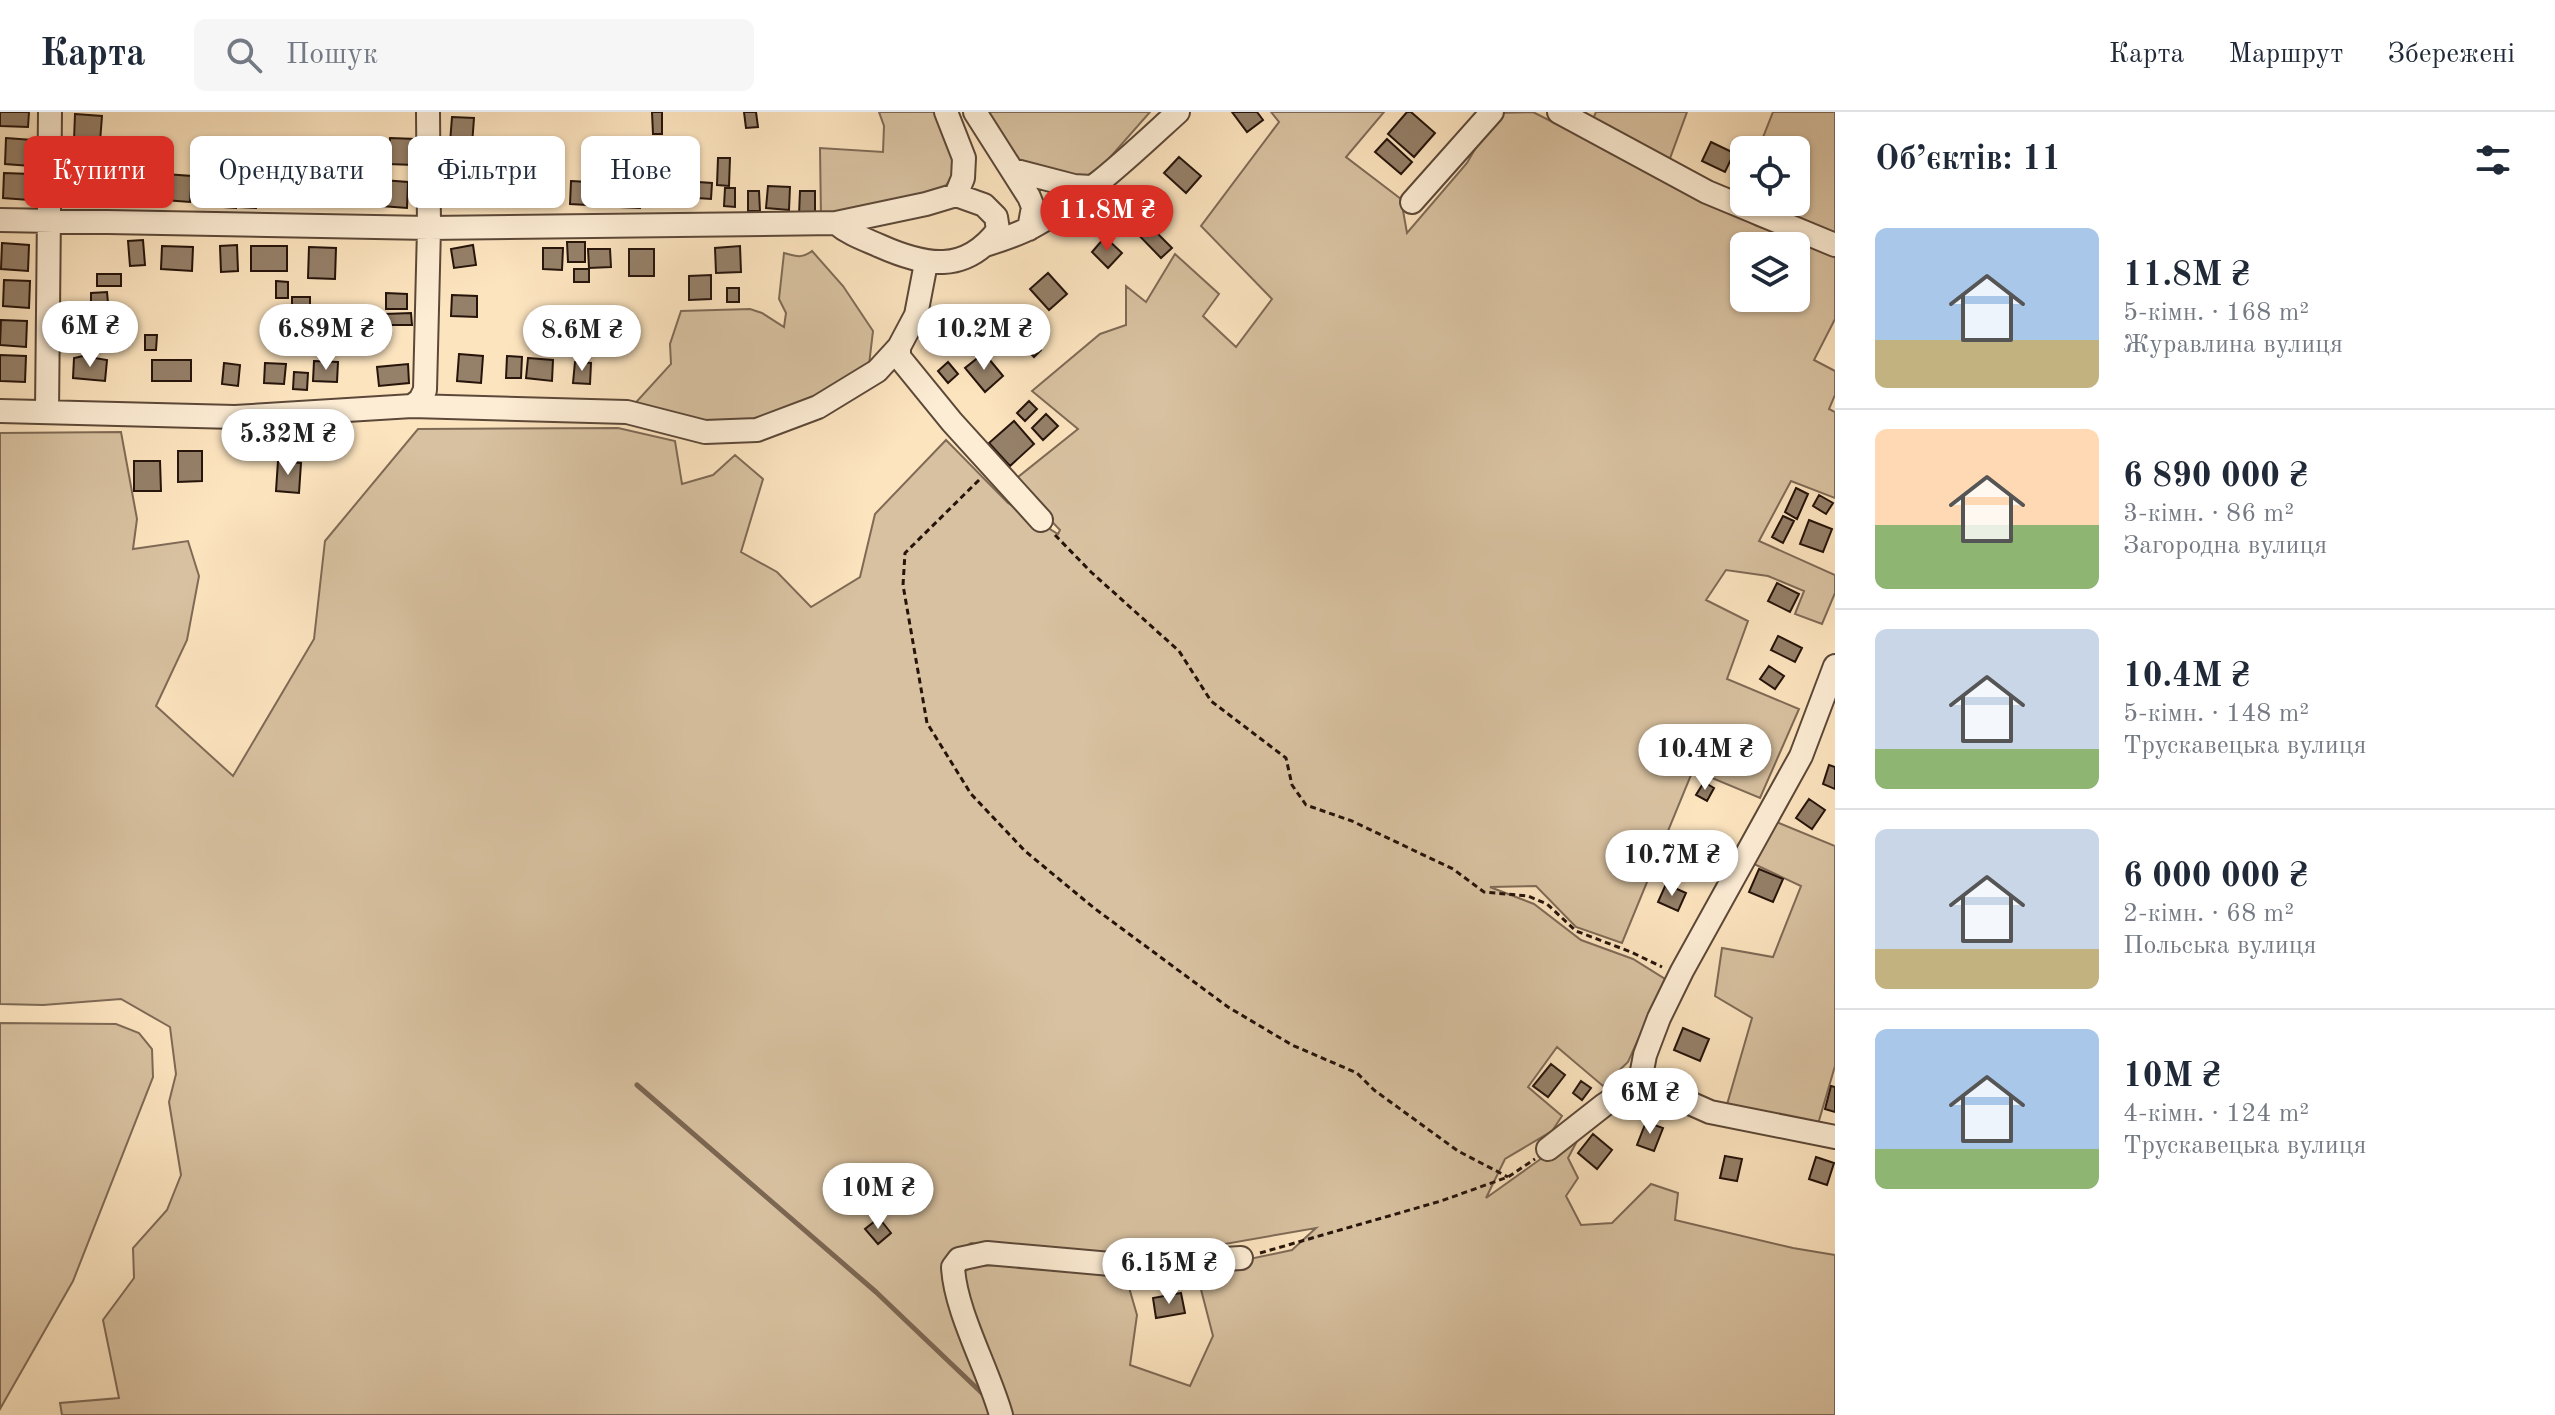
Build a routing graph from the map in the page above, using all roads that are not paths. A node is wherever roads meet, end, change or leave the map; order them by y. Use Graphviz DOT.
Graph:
graph roads {
  1 [pos="50,112"];
  2 [pos="428,112"];
  3 [pos="946,112"];
  4 [pos="975,112"];
  5 [pos="1178,112"];
  6 [pos="1492,112"];
  7 [pos="1559,112"];
  8 [pos="1013,170"];
  9 [pos="1091,187"];
  10 [pos="956,195"];
  11 [pos="1412,202"];
  12 [pos="0,220"];
  13 [pos="49,220"];
  14 [pos="836,223"];
  15 [pos="429,228"];
  16 [pos="1029,229"];
  17 [pos="1835,245"];
  18 [pos="984,246"];
  19 [pos="926,263"];
  20 [pos="899,347"];
  21 [pos="412,406"];
  22 [pos="0,411"];
  23 [pos="47,411"];
  24 [pos="1041,520"];
  25 [pos="1835,666"];
  26 [pos="1640,1081"];
  27 [pos="1835,1137"];
  28 [pos="1548,1149"];
  29 [pos="1241,1258"];
  30 [pos="1001,1415"];
  1 -- 13 [label="street"];
  2 -- 15 [label="street"];
  3 -- 10 [label="street"];
  4 -- 8 [label="street"];
  5 -- 9 [label="street"];
  6 -- 11 [label="street"];
  7 -- 17 [label="street"];
  8 -- 9 [label="street"];
  8 -- 16 [label="street"];
  9 -- 16 [label="street"];
  10 -- 14 [label="street"];
  10 -- 18 [label="street"];
  12 -- 13 [label="street"];
  13 -- 15 [label="street"];
  13 -- 23 [label="street"];
  14 -- 15 [label="street"];
  14 -- 19 [label="street"];
  15 -- 21 [label="street"];
  16 -- 18 [label="street"];
  18 -- 19 [label="street"];
  19 -- 20 [label="street"];
  20 -- 21 [label="street"];
  20 -- 24 [label="street"];
  21 -- 23 [label="street"];
  22 -- 23 [label="street"];
  25 -- 26 [label="street"];
  26 -- 27 [label="street"];
  26 -- 28 [label="street"];
  29 -- 30 [label="street"];
}
